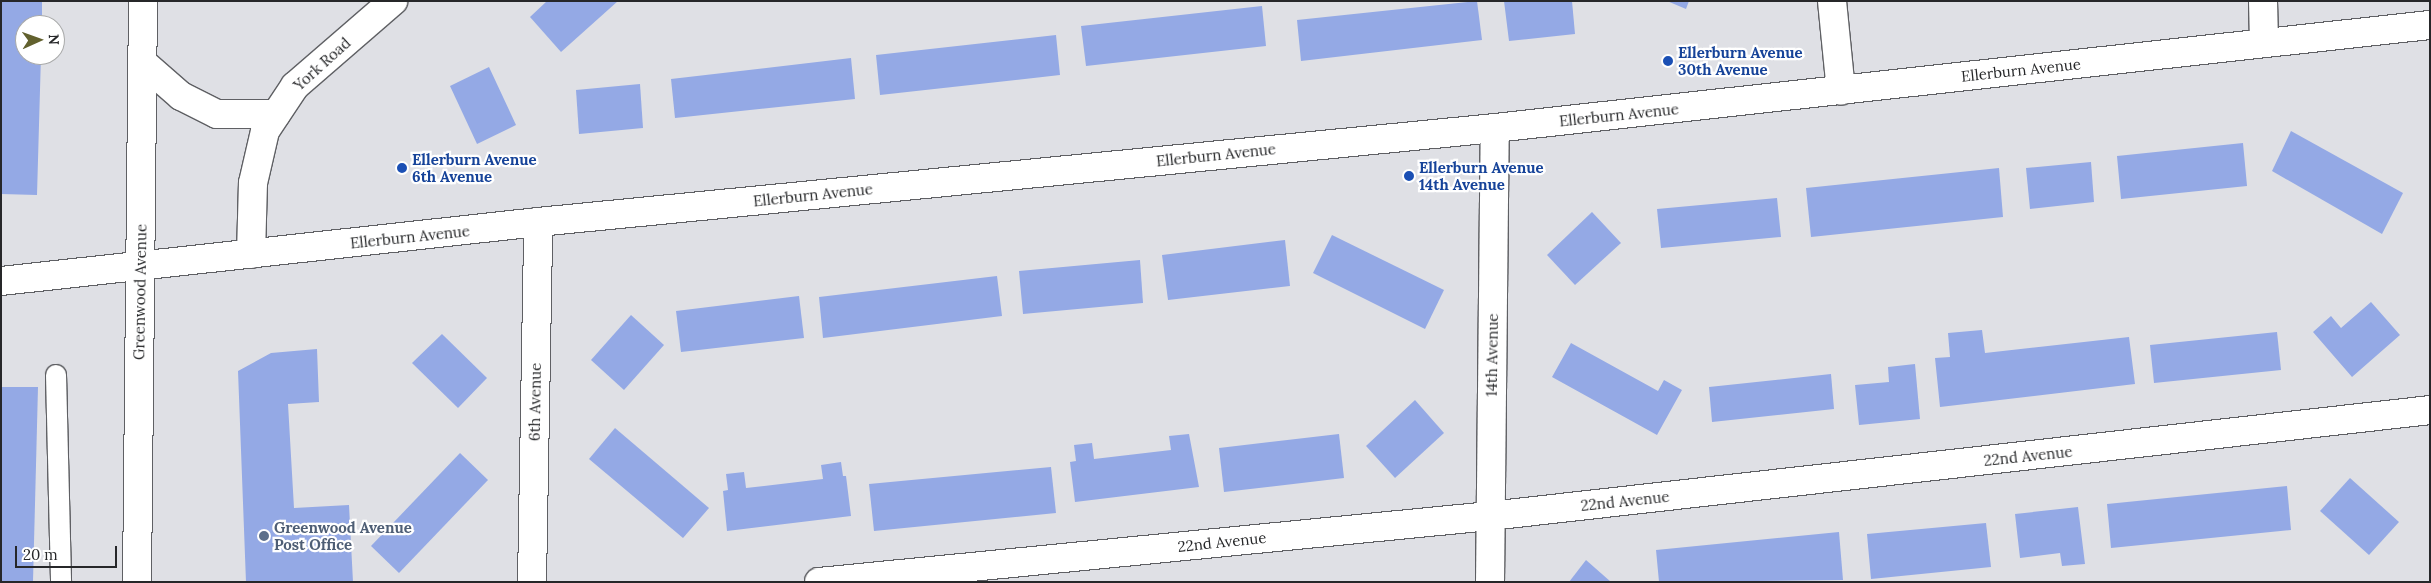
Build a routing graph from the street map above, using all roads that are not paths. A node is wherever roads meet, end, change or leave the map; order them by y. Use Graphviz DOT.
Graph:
graph roads {
  1 [pos="143,1"];
  2 [pos="2263,1"];
  3 [pos="391,2"];
  4 [pos="1833,2"];
  5 [pos="2430,25"];
  6 [pos="2264,43"];
  7 [pos="142,62"];
  8 [pos="1841,91"];
  9 [pos="276,114"];
  10 [pos="1494,128"];
  11 [pos="538,222"];
  12 [pos="251,254"];
  13 [pos="141,266"];
  14 [pos="1,281"];
  15 [pos="56,375"];
  16 [pos="2430,410"];
  17 [pos="1490,516"];
  18 [pos="61,582"];
  19 [pos="138,582"];
  20 [pos="532,582"];
  21 [pos="819,582"];
  22 [pos="1490,582"];
  1 -- 7 [label="street, Greenwood Avenue"];
  2 -- 6 [label="street"];
  3 -- 9 [label="street, York Road"];
  4 -- 8 [label="street"];
  5 -- 6 [label="street, Ellerburn Avenue"];
  6 -- 8 [label="street, Ellerburn Avenue"];
  7 -- 9 [label="street"];
  7 -- 13 [label="street, Greenwood Avenue"];
  8 -- 10 [label="street, Ellerburn Avenue"];
  9 -- 12 [label="street, York Road"];
  10 -- 11 [label="street, Ellerburn Avenue"];
  10 -- 17 [label="street, 14th Avenue"];
  11 -- 12 [label="street, Ellerburn Avenue"];
  11 -- 20 [label="street, 6th Avenue"];
  12 -- 13 [label="street, Ellerburn Avenue"];
  13 -- 14 [label="street, Ellerburn Avenue"];
  13 -- 19 [label="street, Greenwood Avenue"];
  15 -- 18 [label="lane"];
  16 -- 17 [label="street, 22nd Avenue"];
  17 -- 21 [label="street, 22nd Avenue"];
  17 -- 22 [label="street, 14th Avenue"];
}
